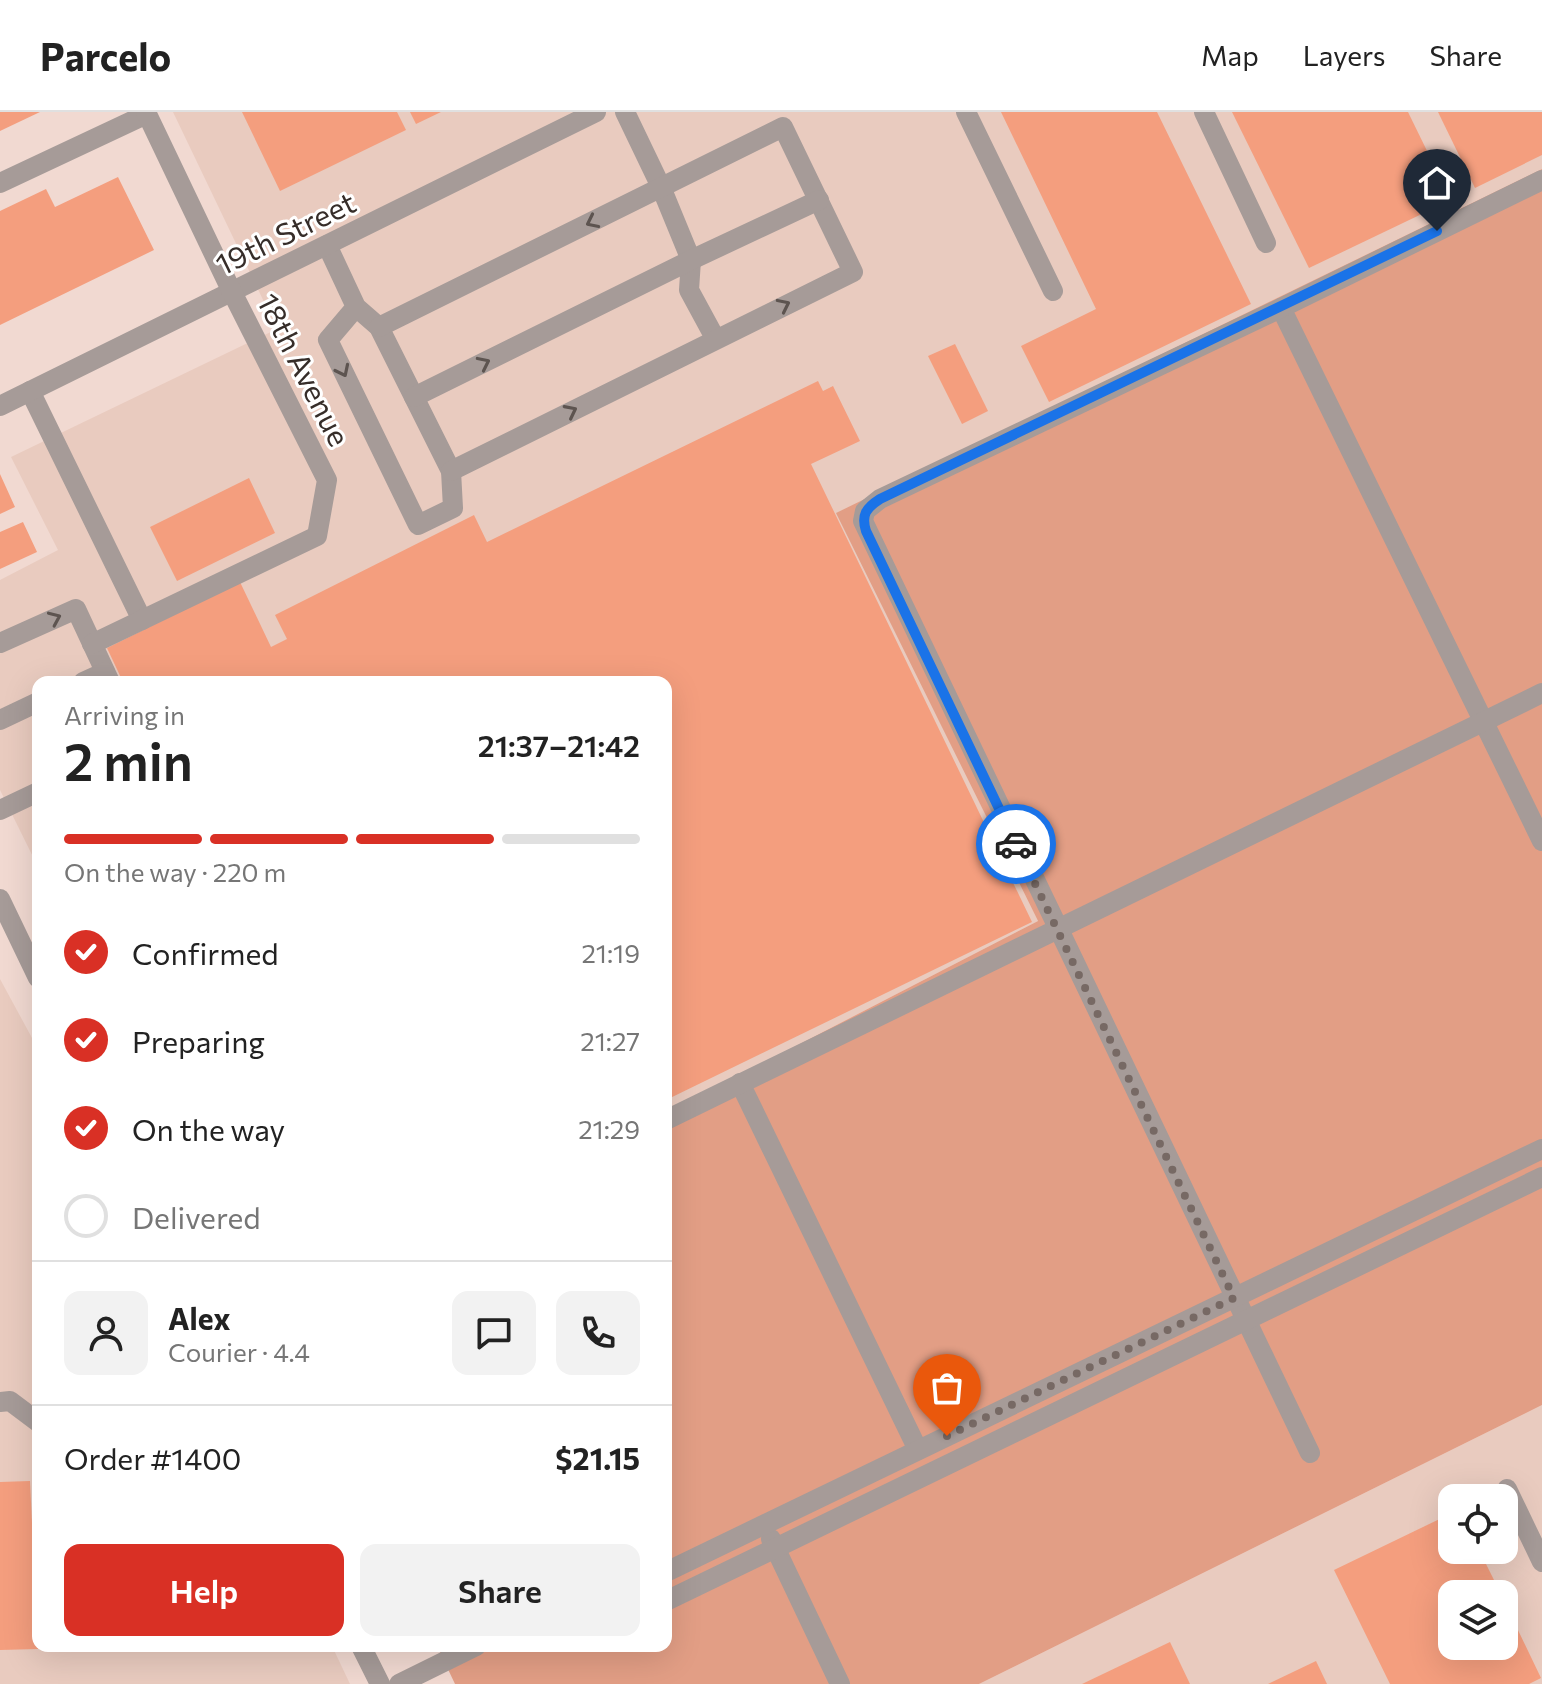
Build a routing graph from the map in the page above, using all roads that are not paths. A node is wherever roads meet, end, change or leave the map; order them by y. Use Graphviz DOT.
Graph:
graph roads {
  1 [pos="596,112"];
  2 [pos="625,112"];
  3 [pos="966,112"];
  4 [pos="1204,112"];
  5 [pos="146,113"];
  6 [pos="1542,180"];
  7 [pos="0,183"];
  8 [pos="661,187"];
  9 [pos="819,200"];
  10 [pos="1266,243"];
  11 [pos="327,245"];
  12 [pos="691,260"];
  13 [pos="1053,291"];
  14 [pos="232,292"];
  15 [pos="356,307"];
  16 [pos="1281,308"];
  17 [pos="379,327"];
  18 [pos="715,338"];
  19 [pos="30,391"];
  20 [pos="414,397"];
  21 [pos="0,406"];
  22 [pos="451,471"];
  23 [pos="142,620"];
  24 [pos="0,643"];
  25 [pos="92,644"];
  26 [pos="108,676"];
  27 [pos="1542,693"];
  28 [pos="32,705"];
  29 [pos="0,720"];
  30 [pos="1483,721"];
  31 [pos="32,795"];
  32 [pos="0,810"];
  33 [pos="1542,841"];
  34 [pos="0,899"];
  35 [pos="1057,929"];
  36 [pos="32,966"];
  37 [pos="740,1083"];
  38 [pos="672,1117"];
  39 [pos="1542,1149"];
  40 [pos="1542,1177"];
  41 [pos="1234,1298"];
  42 [pos="1245,1320"];
  43 [pos="0,1402"];
  44 [pos="32,1418"];
  45 [pos="918,1450"];
  46 [pos="1310,1453"];
  47 [pos="1518,1512"];
  48 [pos="764,1525"];
  49 [pos="776,1548"];
  50 [pos="1542,1562"];
  51 [pos="672,1569"];
  52 [pos="672,1598"];
  53 [pos="364,1652"];
  54 [pos="464,1652"];
  55 [pos="380,1684"];
  56 [pos="399,1684"];
  57 [pos="840,1684"];
  1 -- 11 [label="street, 19th Street"];
  2 -- 8 [label="street"];
  3 -- 13 [label="street"];
  4 -- 10 [label="street"];
  5 -- 7 [label="street"];
  5 -- 14 [label="street, 18th Avenue"];
  6 -- 16 [label="street"];
  8 -- 9 [label="street"];
  8 -- 12 [label="street"];
  8 -- 17 [label="street, one-way"];
  9 -- 12 [label="street"];
  18 -- 9 [label="street, one-way"];
  11 -- 14 [label="street, 19th Street"];
  11 -- 15 [label="street"];
  12 -- 18 [label="street"];
  20 -- 12 [label="street, one-way"];
  14 -- 19 [label="street, 19th Street"];
  14 -- 23 [label="street, 18th Avenue"];
  15 -- 17 [label="street"];
  15 -- 22 [label="street, one-way"];
  16 -- 30 [label="street"];
  16 -- 35 [label="street"];
  17 -- 20 [label="street"];
  22 -- 18 [label="street, one-way"];
  19 -- 21 [label="street, 19th Street"];
  19 -- 23 [label="street"];
  20 -- 22 [label="street"];
  23 -- 25 [label="street"];
  24 -- 25 [label="street, one-way"];
  25 -- 26 [label="street"];
  27 -- 30 [label="street"];
  28 -- 29 [label="street"];
  30 -- 33 [label="street"];
  30 -- 35 [label="street"];
  31 -- 32 [label="street"];
  34 -- 36 [label="street"];
  35 -- 37 [label="street"];
  35 -- 41 [label="street"];
  37 -- 38 [label="street"];
  37 -- 45 [label="street"];
  39 -- 41 [label="street"];
  40 -- 42 [label="street"];
  41 -- 42 [label="street"];
  41 -- 45 [label="street"];
  42 -- 46 [label="street"];
  42 -- 49 [label="street"];
  43 -- 44 [label="street"];
  45 -- 48 [label="street"];
  47 -- 50 [label="street"];
  48 -- 49 [label="street"];
  48 -- 51 [label="street"];
  49 -- 52 [label="street"];
  49 -- 57 [label="street"];
  53 -- 55 [label="street"];
  54 -- 56 [label="street"];
}
